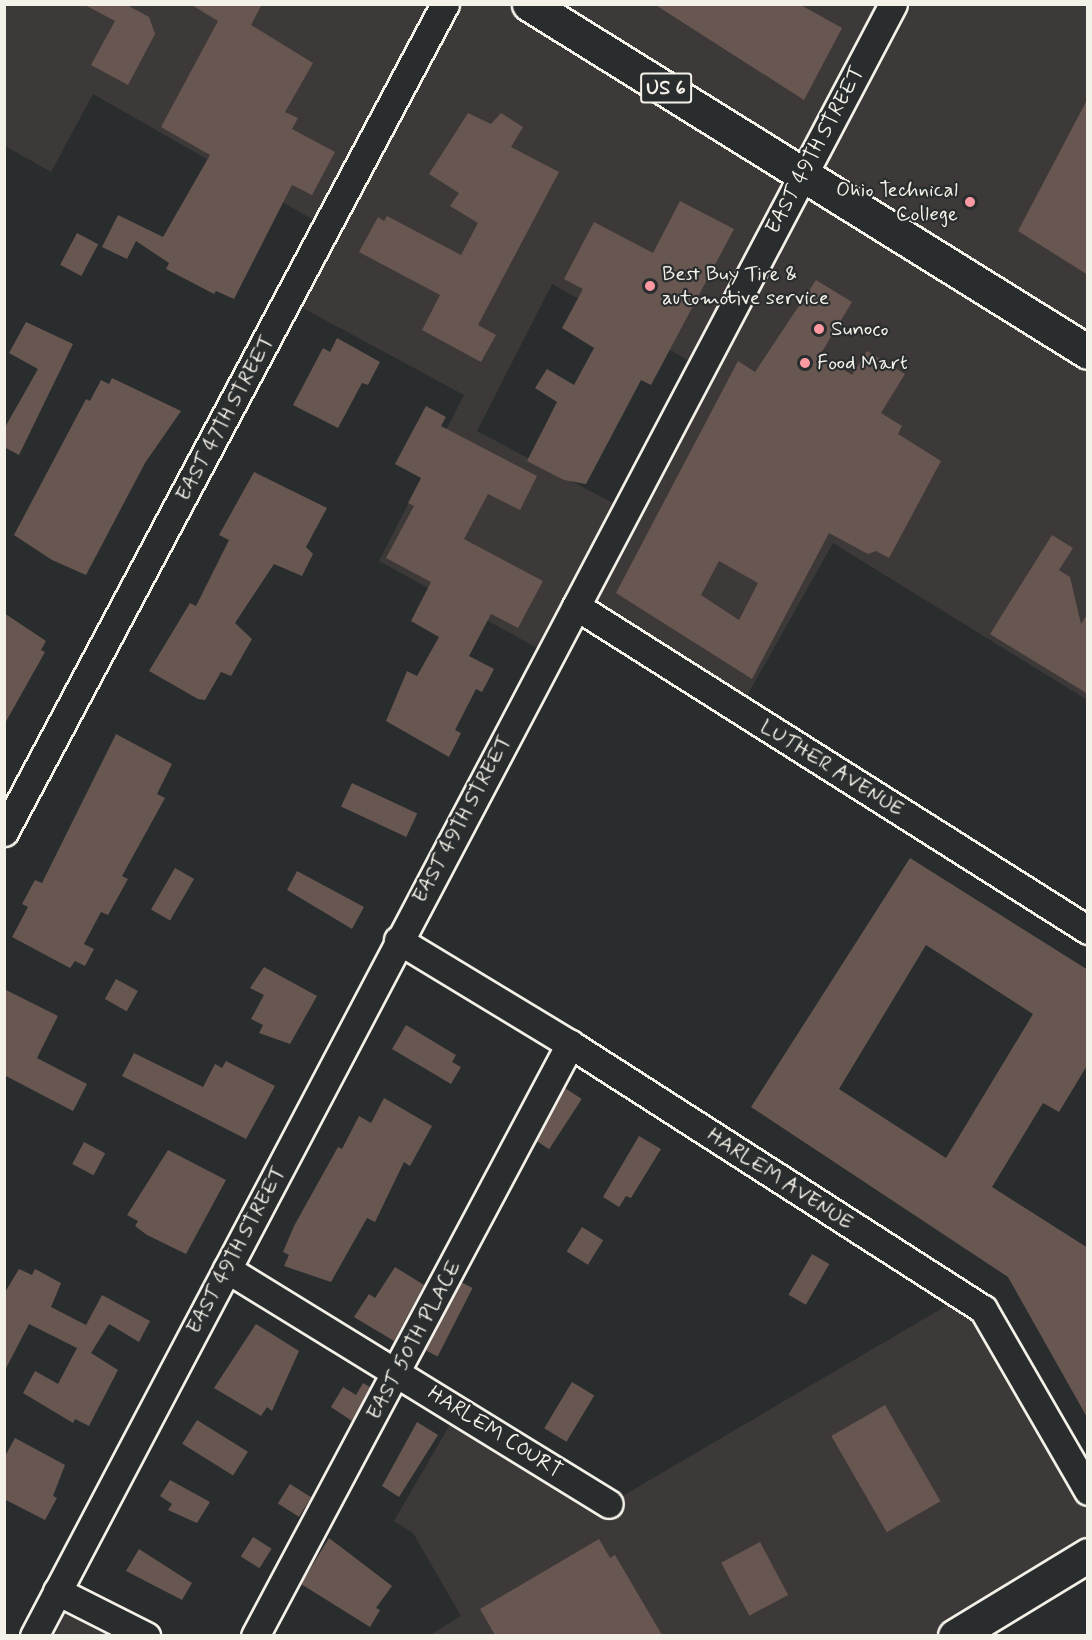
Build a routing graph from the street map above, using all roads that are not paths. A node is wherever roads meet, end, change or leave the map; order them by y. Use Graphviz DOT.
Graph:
graph roads {
  1 [pos="445,4"];
  2 [pos="529,4"];
  3 [pos="893,4"];
  4 [pos="802,171"];
  5 [pos="1088,352"];
  6 [pos="576,606"];
  7 [pos="4,832"];
  8 [pos="1088,930"];
  9 [pos="398,940"];
  10 [pos="570,1044"];
  11 [pos="227,1269"];
  12 [pos="399,1371"];
  13 [pos="1088,1491"];
  14 [pos="609,1504"];
  15 [pos="1088,1555"];
  16 [pos="57,1591"];
  17 [pos="34,1635"];
  18 [pos="146,1635"];
  19 [pos="255,1635"];
  20 [pos="955,1635"];
  1 -- 7 [label="street, EAST 47TH STREET"];
  2 -- 4 [label="main road, US 6"];
  3 -- 4 [label="street, EAST 49TH STREET"];
  4 -- 5 [label="main road, US 6"];
  4 -- 6 [label="street, EAST 49TH STREET"];
  6 -- 8 [label="street, LUTHER AVENUE"];
  6 -- 9 [label="street, EAST 49TH STREET"];
  9 -- 10 [label="street, HARLEM AVENUE"];
  9 -- 11 [label="street, EAST 49TH STREET"];
  10 -- 12 [label="street, EAST 50TH PLACE"];
  10 -- 13 [label="street, HARLEM AVENUE"];
  11 -- 12 [label="street, HARLEM COURT"];
  11 -- 16 [label="street, EAST 49TH STREET"];
  12 -- 14 [label="street, HARLEM COURT"];
  12 -- 19 [label="street, EAST 50TH PLACE"];
  15 -- 20 [label="main road"];
  16 -- 17 [label="street, EAST 49TH STREET"];
  16 -- 18 [label="street"];
}
